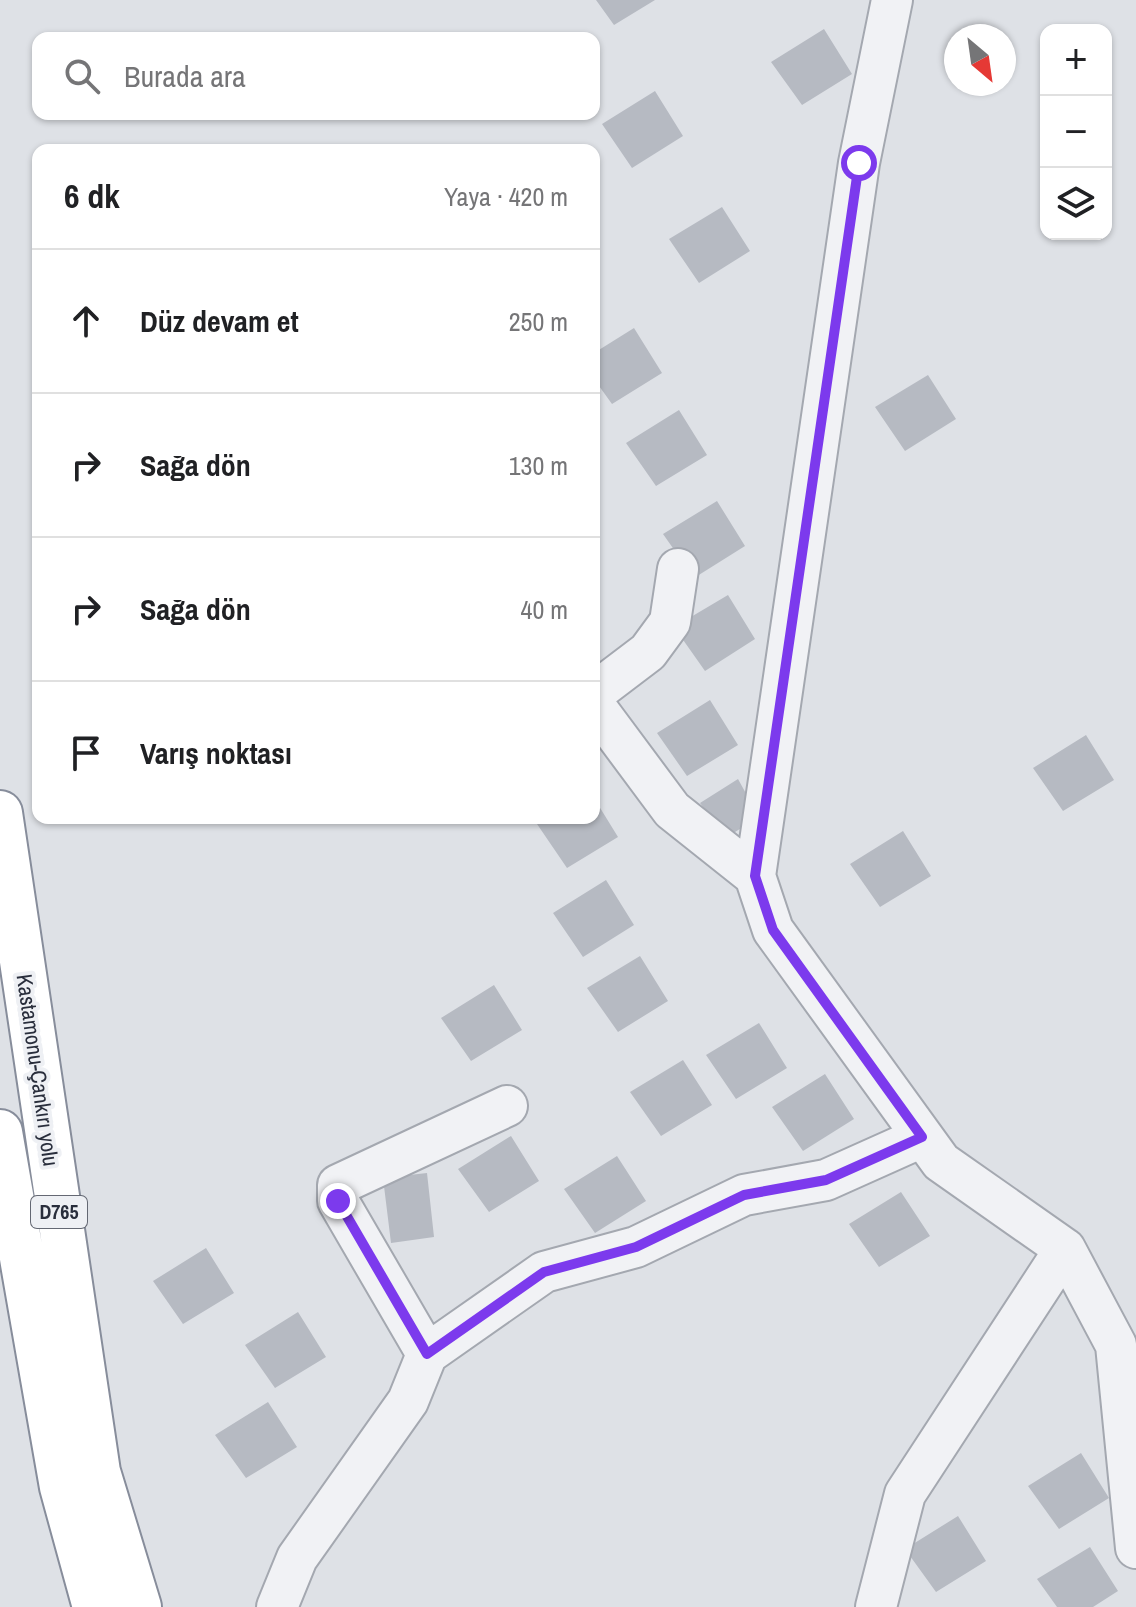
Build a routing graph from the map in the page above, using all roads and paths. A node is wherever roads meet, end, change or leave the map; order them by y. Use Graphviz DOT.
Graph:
graph roads {
  1 [pos="892,0"];
  2 [pos="678,569"];
  3 [pos="600,688"];
  4 [pos="600,713"];
  5 [pos="0,813"];
  6 [pos="755,876"];
  7 [pos="507,1106"];
  8 [pos="0,1132"];
  9 [pos="922,1137"];
  10 [pos="1065,1249"];
  11 [pos="427,1354"];
  12 [pos="1136,1548"];
  13 [pos="95,1607"];
  14 [pos="139,1607"];
  15 [pos="277,1607"];
  16 [pos="876,1607"];
  1 -- 6 [label="street"];
  2 -- 3 [label="street"];
  4 -- 6 [label="street"];
  5 -- 14 [label="highway, Kastamonu-Çankırı yolu / D765"];
  6 -- 9 [label="street"];
  7 -- 11 [label="street"];
  8 -- 13 [label="highway, Kastamonu-Çankırı yolu / D765"];
  9 -- 10 [label="street"];
  9 -- 11 [label="street"];
  10 -- 12 [label="street"];
  10 -- 16 [label="street"];
  11 -- 15 [label="street"];
}
